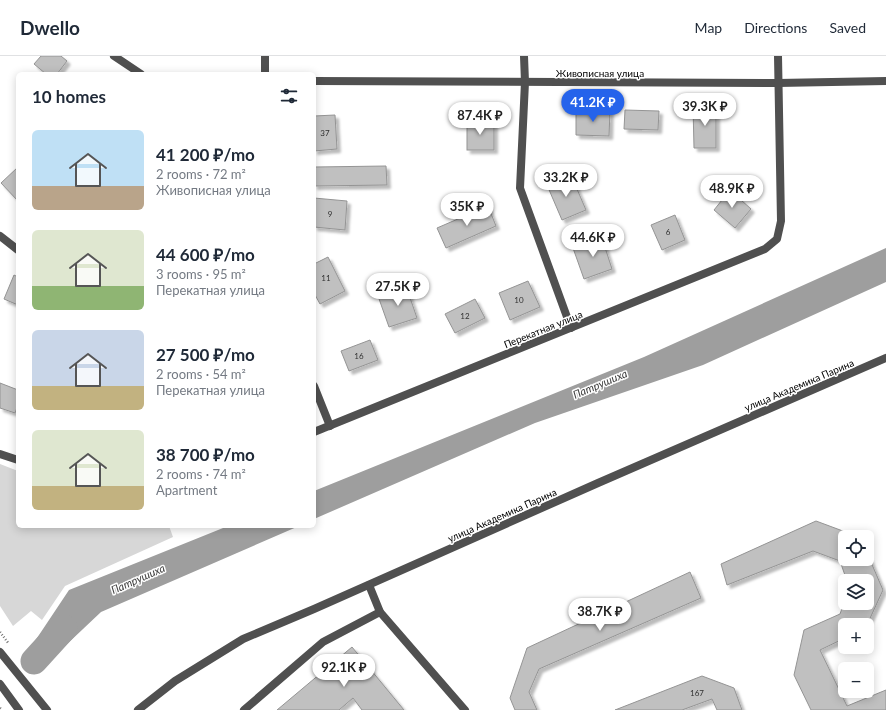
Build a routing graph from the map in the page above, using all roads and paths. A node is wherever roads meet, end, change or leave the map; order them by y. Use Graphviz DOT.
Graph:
graph roads {
  1 [pos="114,56"];
  2 [pos="265,56"];
  3 [pos="524,56"];
  4 [pos="778,56"];
  5 [pos="138,72"];
  6 [pos="265,72"];
  7 [pos="316,81"];
  8 [pos="886,81"];
  9 [pos="525,82"];
  10 [pos="778,83"];
  11 [pos="0,236"];
  12 [pos="16,248"];
  13 [pos="571,328"];
  14 [pos="886,358"];
  15 [pos="316,391"];
  16 [pos="330,426"];
  17 [pos="316,431"];
  18 [pos="0,454"];
  19 [pos="16,459"];
  20 [pos="369,585"];
  21 [pos="380,612"];
  22 [pos="0,632"];
  23 [pos="4,638"];
  24 [pos="0,652"];
  25 [pos="0,684"];
  26 [pos="19,710"];
  27 [pos="47,710"];
  28 [pos="138,710"];
  29 [pos="244,710"];
  30 [pos="465,710"];
  1 -- 5 [label="street"];
  2 -- 6 [label="street"];
  3 -- 9 [label="street"];
  4 -- 10 [label="street"];
  7 -- 9 [label="street, Живописная улица"];
  8 -- 10 [label="street, Живописная улица"];
  9 -- 10 [label="street, Живописная улица"];
  9 -- 13 [label="street"];
  10 -- 13 [label="street, Перекатная улица"];
  11 -- 12 [label="street"];
  13 -- 16 [label="street, Перекатная улица"];
  14 -- 20 [label="street, улица Академика Парина"];
  15 -- 16 [label="street"];
  16 -- 17 [label="street, Перекатная улица"];
  18 -- 19 [label="street"];
  20 -- 21 [label="street"];
  20 -- 28 [label="street, улица Академика Парина"];
  21 -- 29 [label="street"];
  21 -- 30 [label="street"];
  22 -- 23 [label="path"];
  24 -- 27 [label="street"];
  25 -- 26 [label="street"];
}
